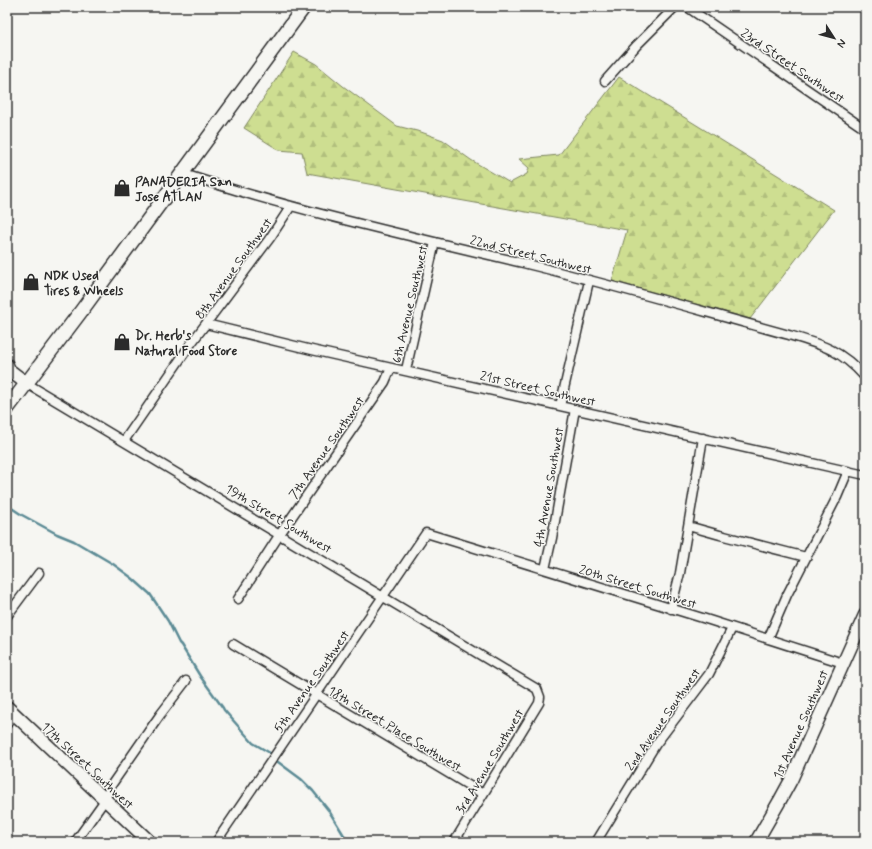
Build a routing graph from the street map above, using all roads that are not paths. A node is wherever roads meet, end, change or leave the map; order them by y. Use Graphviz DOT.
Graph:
graph roads {
  1 [pos="304,7"];
  2 [pos="675,7"];
  3 [pos="687,7"];
  4 [pos="605,81"];
  5 [pos="865,129"];
  6 [pos="181,173"];
  7 [pos="291,206"];
  8 [pos="436,242"];
  9 [pos="589,281"];
  10 [pos="206,324"];
  11 [pos="7,365"];
  12 [pos="391,368"];
  13 [pos="406,370"];
  14 [pos="865,377"];
  15 [pos="26,383"];
  16 [pos="560,406"];
  17 [pos="7,409"];
  18 [pos="575,409"];
  19 [pos="703,438"];
  20 [pos="124,441"];
  21 [pos="848,471"];
  22 [pos="865,475"];
  23 [pos="688,526"];
  24 [pos="426,533"];
  25 [pos="280,534"];
  26 [pos="806,557"];
  27 [pos="545,569"];
  28 [pos="39,573"];
  29 [pos="383,596"];
  30 [pos="238,599"];
  31 [pos="672,609"];
  32 [pos="865,615"];
  33 [pos="7,616"];
  34 [pos="732,628"];
  35 [pos="861,632"];
  36 [pos="768,638"];
  37 [pos="233,644"];
  38 [pos="843,663"];
  39 [pos="186,681"];
  40 [pos="539,692"];
  41 [pos="316,694"];
  42 [pos="9,715"];
  43 [pos="483,794"];
  44 [pos="105,800"];
  45 [pos="75,842"];
  46 [pos="150,842"];
  47 [pos="216,842"];
  48 [pos="454,842"];
  49 [pos="596,842"];
  50 [pos="756,842"];
  1 -- 6 [label="main road"];
  2 -- 4 [label="street"];
  3 -- 5 [label="street, 23rd Street Southwest"];
  6 -- 7 [label="street, 22nd Street Southwest"];
  6 -- 15 [label="main road"];
  7 -- 8 [label="street, 22nd Street Southwest"];
  7 -- 10 [label="street, 8th Avenue Southwest"];
  8 -- 9 [label="street, 22nd Street Southwest"];
  8 -- 13 [label="street, 6th Avenue Southwest"];
  9 -- 14 [label="street, 22nd Street Southwest"];
  9 -- 16 [label="street"];
  10 -- 12 [label="street, 21st Street Southwest"];
  10 -- 20 [label="street, 8th Avenue Southwest"];
  11 -- 15 [label="main road, 19th Street Southwest"];
  12 -- 13 [label="street, 21st Street Southwest"];
  12 -- 25 [label="street, 7th Avenue Southwest"];
  13 -- 16 [label="street, 21st Street Southwest"];
  15 -- 17 [label="main road"];
  15 -- 20 [label="street, 19th Street Southwest"];
  16 -- 18 [label="street, 21st Street Southwest"];
  18 -- 19 [label="street, 21st Street Southwest"];
  18 -- 27 [label="street, 4th Avenue Southwest"];
  19 -- 21 [label="street, 21st Street Southwest"];
  19 -- 23 [label="street"];
  20 -- 25 [label="street, 19th Street Southwest"];
  21 -- 22 [label="street, 21st Street Southwest"];
  21 -- 26 [label="street"];
  23 -- 26 [label="street"];
  23 -- 31 [label="street"];
  24 -- 27 [label="street, 20th Street Southwest"];
  24 -- 29 [label="street, 5th Avenue Southwest"];
  25 -- 29 [label="street, 19th Street Southwest"];
  25 -- 30 [label="street, 7th Avenue Southwest"];
  26 -- 36 [label="street"];
  27 -- 31 [label="street, 20th Street Southwest"];
  28 -- 33 [label="street"];
  29 -- 40 [label="street, 19th Street Southwest"];
  29 -- 41 [label="street, 5th Avenue Southwest"];
  31 -- 34 [label="street, 20th Street Southwest"];
  32 -- 35 [label="main road, 1st Avenue Southwest"];
  34 -- 36 [label="street, 20th Street Southwest"];
  34 -- 49 [label="street, 2nd Avenue Southwest"];
  35 -- 38 [label="main road, 1st Avenue Southwest"];
  36 -- 38 [label="street, 20th Street Southwest"];
  37 -- 41 [label="street, 18th Street Place Southwest"];
  38 -- 50 [label="main road, 1st Avenue Southwest"];
  39 -- 44 [label="street"];
  40 -- 43 [label="street, 3rd Avenue Southwest"];
  41 -- 43 [label="street, 18th Street Place Southwest"];
  41 -- 47 [label="street, 5th Avenue Southwest"];
  42 -- 44 [label="main road, 17th Street Southwest"];
  43 -- 48 [label="street, 3rd Avenue Southwest"];
  44 -- 45 [label="street"];
  44 -- 46 [label="main road, 17th Street Southwest"];
}
